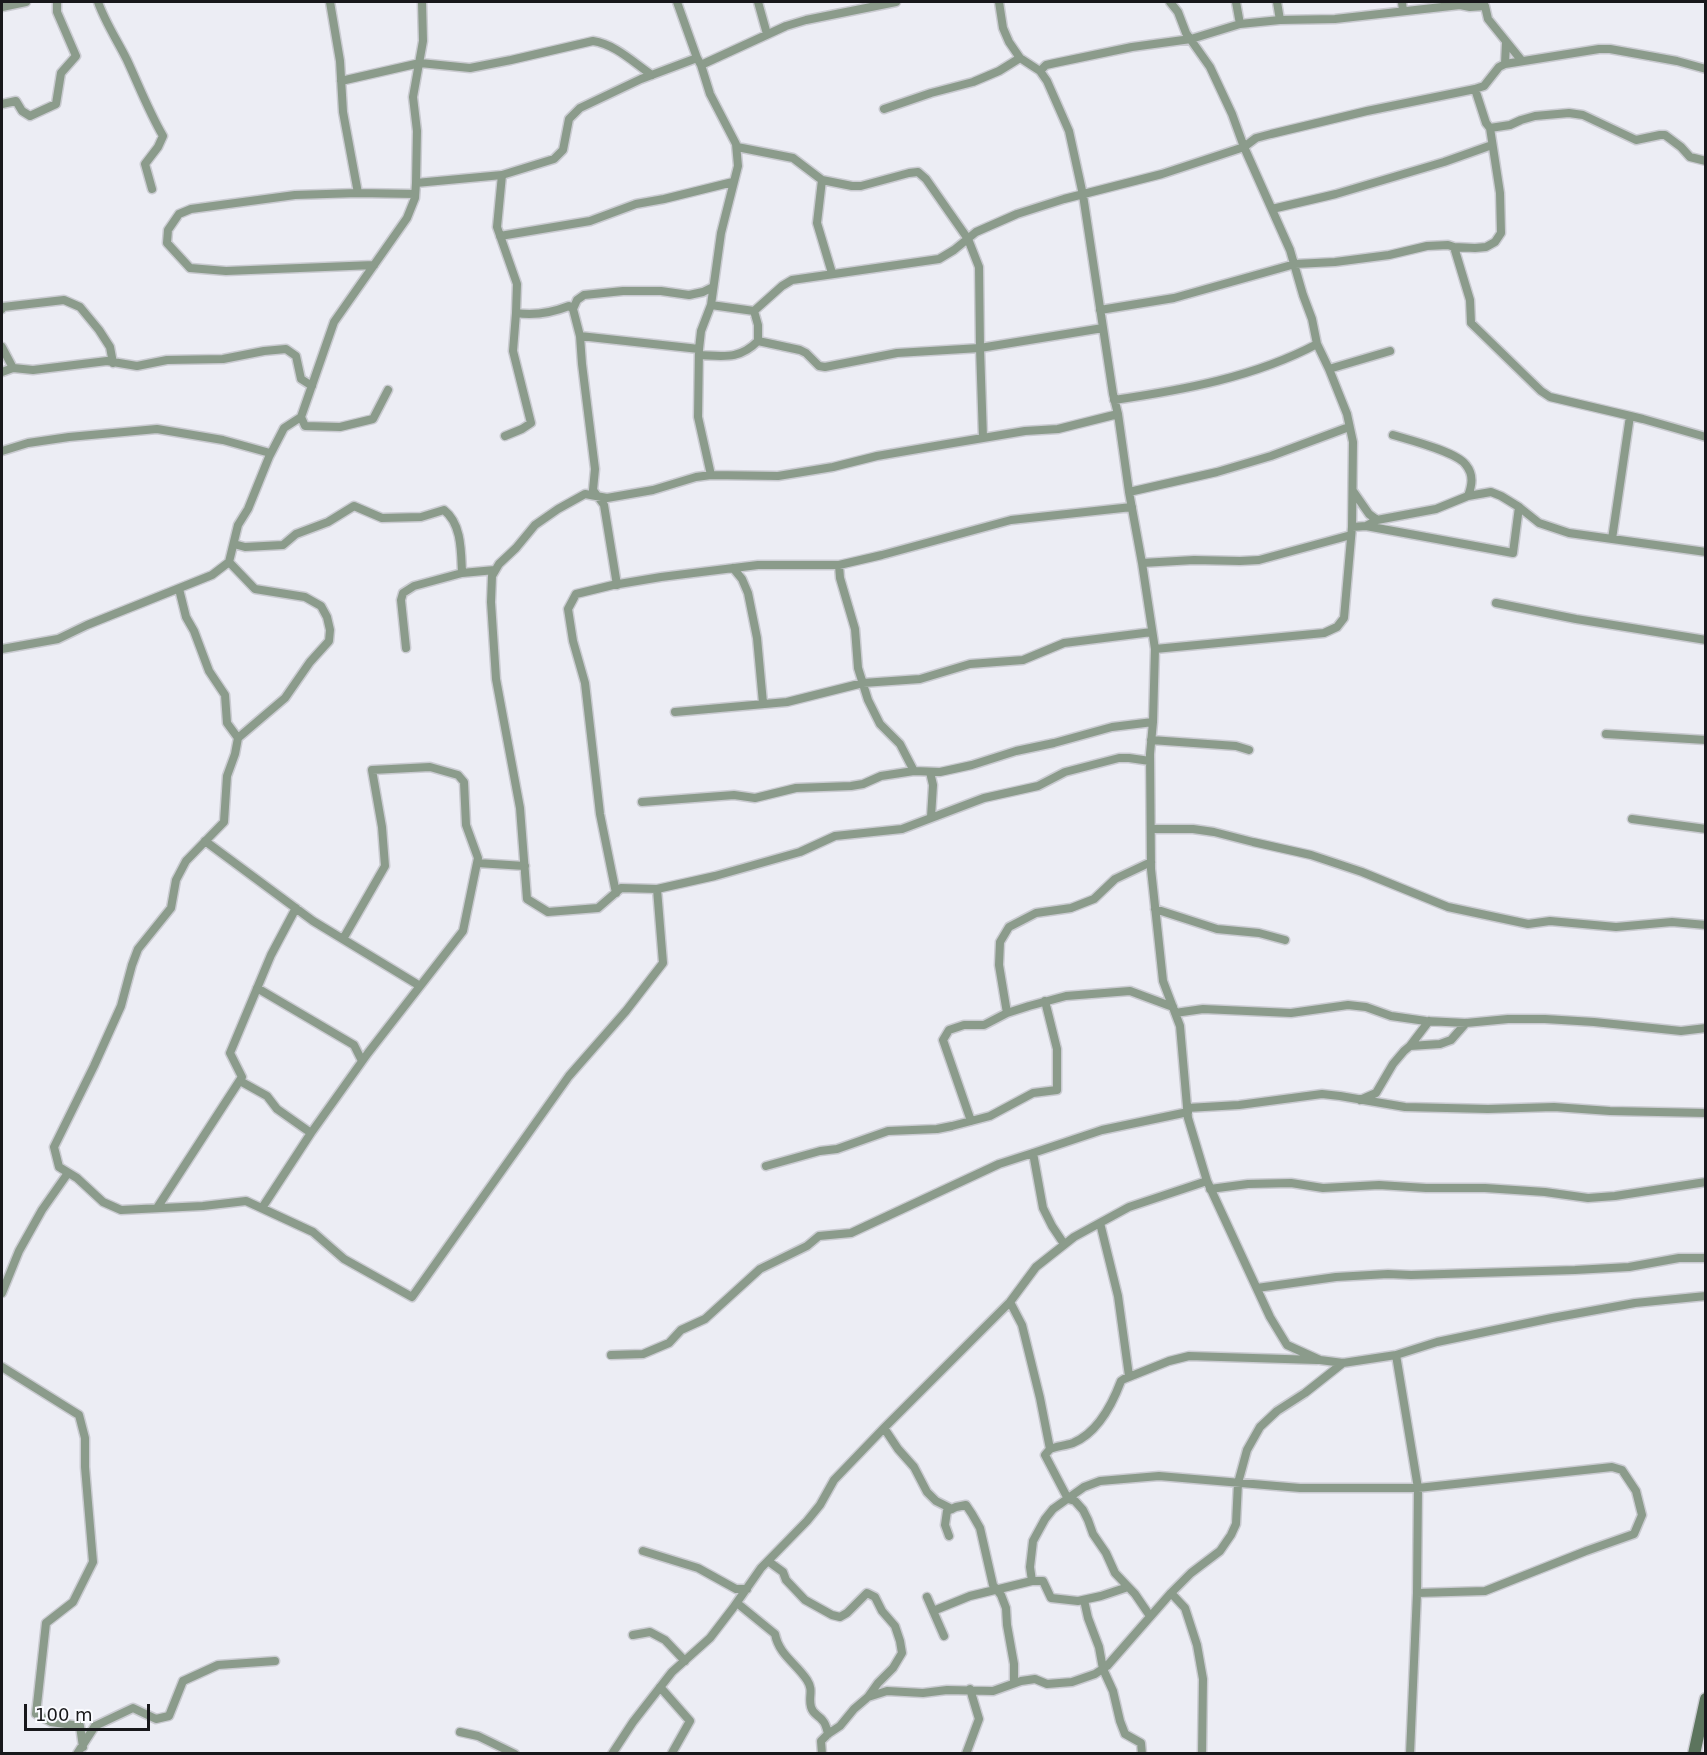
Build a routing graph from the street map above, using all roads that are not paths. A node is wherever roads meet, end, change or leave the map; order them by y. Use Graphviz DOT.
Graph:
graph roads {
  1 [pos="26,2"];
  2 [pos="57,2"];
  3 [pos="98,2"];
  4 [pos="330,2"];
  5 [pos="422,2"];
  6 [pos="677,2"];
  7 [pos="758,2"];
  8 [pos="896,2"];
  9 [pos="999,2"];
  10 [pos="1170,2"];
  11 [pos="1236,2"];
  12 [pos="1277,2"];
  13 [pos="1460,3"];
  14 [pos="1402,6"];
  15 [pos="2,7"];
  16 [pos="1280,20"];
  17 [pos="1239,24"];
  18 [pos="767,34"];
  19 [pos="1191,39"];
  20 [pos="1506,43"];
  21 [pos="1020,58"];
  22 [pos="1522,61"];
  23 [pos="699,62"];
  24 [pos="420,63"];
  25 [pos="1505,64"];
  26 [pos="1706,69"];
  27 [pos="1040,71"];
  28 [pos="652,75"];
  29 [pos="340,81"];
  30 [pos="1475,89"];
  31 [pos="2,104"];
  32 [pos="884,109"];
  33 [pos="1490,128"];
  34 [pos="1492,145"];
  35 [pos="736,147"];
  36 [pos="1244,147"];
  37 [pos="1706,161"];
  38 [pos="502,175"];
  39 [pos="822,180"];
  40 [pos="733,182"];
  41 [pos="416,183"];
  42 [pos="152,189"];
  43 [pos="358,193"];
  44 [pos="415,194"];
  45 [pos="1083,195"];
  46 [pos="1272,209"];
  47 [pos="500,236"];
  48 [pos="968,239"];
  49 [pos="1454,247"];
  50 [pos="1295,264"];
  51 [pos="374,265"];
  52 [pos="832,273"];
  53 [pos="713,287"];
  54 [pos="711,305"];
  55 [pos="2,308"];
  56 [pos="573,309"];
  57 [pos="1100,310"];
  58 [pos="754,311"];
  59 [pos="516,313"];
  60 [pos="1103,328"];
  61 [pos="580,336"];
  62 [pos="758,341"];
  63 [pos="1317,344"];
  64 [pos="2,347"];
  65 [pos="980,348"];
  66 [pos="1390,351"];
  67 [pos="699,352"];
  68 [pos="113,363"];
  69 [pos="13,368"];
  70 [pos="1329,369"];
  71 [pos="2,372"];
  72 [pos="312,386"];
  73 [pos="388,390"];
  74 [pos="1114,400"];
  75 [pos="1118,414"];
  76 [pos="1630,416"];
  77 [pos="301,417"];
  78 [pos="1349,427"];
  79 [pos="1393,435"];
  80 [pos="506,436"];
  81 [pos="1706,437"];
  82 [pos="983,438"];
  83 [pos="2,451"];
  84 [pos="270,453"];
  85 [pos="711,475"];
  86 [pos="1353,490"];
  87 [pos="1129,492"];
  88 [pos="1468,496"];
  89 [pos="598,497"];
  90 [pos="1132,507"];
  91 [pos="1519,507"];
  92 [pos="1377,520"];
  93 [pos="1366,526"];
  94 [pos="1352,531"];
  95 [pos="1612,539"];
  96 [pos="234,544"];
  97 [pos="1706,552"];
  98 [pos="229,562"];
  99 [pos="1142,563"];
  100 [pos="839,565"];
  101 [pos="733,568"];
  102 [pos="495,570"];
  103 [pos="462,573"];
  104 [pos="617,585"];
  105 [pos="179,589"];
  106 [pos="1496,603"];
  107 [pos="1152,632"];
  108 [pos="1706,640"];
  109 [pos="406,648"];
  110 [pos="2,649"];
  111 [pos="1155,649"];
  112 [pos="863,683"];
  113 [pos="763,703"];
  114 [pos="675,712"];
  115 [pos="1153,722"];
  116 [pos="1606,734"];
  117 [pos="237,738"];
  118 [pos="1151,740"];
  119 [pos="1706,740"];
  120 [pos="1249,750"];
  121 [pos="1150,761"];
  122 [pos="914,771"];
  123 [pos="930,772"];
  124 [pos="642,802"];
  125 [pos="931,817"];
  126 [pos="1632,819"];
  127 [pos="1151,829"];
  128 [pos="1706,829"];
  129 [pos="205,842"];
  130 [pos="477,862"];
  131 [pos="1151,862"];
  132 [pos="525,866"];
  133 [pos="657,889"];
  134 [pos="616,893"];
  135 [pos="296,908"];
  136 [pos="1155,909"];
  137 [pos="1706,925"];
  138 [pos="343,939"];
  139 [pos="1285,940"];
  140 [pos="420,986"];
  141 [pos="257,988"];
  142 [pos="1045,1001"];
  143 [pos="1174,1010"];
  144 [pos="1007,1013"];
  145 [pos="1429,1021"];
  146 [pos="1466,1023"];
  147 [pos="1706,1028"];
  148 [pos="1410,1046"];
  149 [pos="362,1061"];
  150 [pos="240,1081"];
  151 [pos="1360,1100"];
  152 [pos="1187,1110"];
  153 [pos="1706,1113"];
  154 [pos="971,1121"];
  155 [pos="311,1133"];
  156 [pos="1033,1153"];
  157 [pos="766,1167"];
  158 [pos="68,1173"];
  159 [pos="1706,1182"];
  160 [pos="1209,1185"];
  161 [pos="157,1208"];
  162 [pos="262,1208"];
  163 [pos="1100,1223"];
  164 [pos="1064,1244"];
  165 [pos="1706,1258"];
  166 [pos="1257,1288"];
  167 [pos="2,1293"];
  168 [pos="1706,1296"];
  169 [pos="1010,1302"];
  170 [pos="1287,1345"];
  171 [pos="611,1355"];
  172 [pos="1396,1355"];
  173 [pos="1286,1359"];
  174 [pos="1320,1360"];
  175 [pos="1343,1363"];
  176 [pos="2,1367"];
  177 [pos="1129,1376"];
  178 [pos="884,1428"];
  179 [pos="1050,1449"];
  180 [pos="1238,1483"];
  181 [pos="1418,1488"];
  182 [pos="1068,1499"];
  183 [pos="952,1509"];
  184 [pos="949,1536"];
  185 [pos="643,1551"];
  186 [pos="768,1561"];
  187 [pos="1032,1581"];
  188 [pos="1128,1587"];
  189 [pos="747,1589"];
  190 [pos="997,1590"];
  191 [pos="1172,1593"];
  192 [pos="1417,1593"];
  193 [pos="927,1597"];
  194 [pos="1084,1600"];
  195 [pos="737,1603"];
  196 [pos="933,1611"];
  197 [pos="1150,1616"];
  198 [pos="633,1635"];
  199 [pos="944,1636"];
  200 [pos="275,1661"];
  201 [pos="685,1661"];
  202 [pos="1103,1669"];
  203 [pos="1014,1683"];
  204 [pos="660,1687"];
  205 [pos="970,1689"];
  206 [pos="868,1697"];
  207 [pos="1706,1699"];
  208 [pos="1704,1714"];
  209 [pos="460,1732"];
  210 [pos="828,1734"];
  211 [pos="80,1750"];
  212 [pos="673,1753"];
  213 [pos="515,1754"];
  214 [pos="612,1754"];
  215 [pos="663,1754"];
  216 [pos="822,1754"];
  217 [pos="966,1754"];
  218 [pos="1142,1754"];
  219 [pos="1202,1754"];
  220 [pos="1410,1754"];
  221 [pos="1694,1754"];
  1 -- 15 [label="street"];
  2 -- 31 [label="street"];
  3 -- 42 [label="street"];
  4 -- 29 [label="street"];
  5 -- 24 [label="street"];
  6 -- 23 [label="street"];
  7 -- 18 [label="street"];
  8 -- 18 [label="street"];
  9 -- 21 [label="street"];
  10 -- 19 [label="street"];
  11 -- 17 [label="street"];
  12 -- 16 [label="street"];
  13 -- 14 [label="street"];
  13 -- 20 [label="street"];
  14 -- 16 [label="street"];
  16 -- 17 [label="street"];
  17 -- 19 [label="street"];
  18 -- 23 [label="street"];
  19 -- 27 [label="street"];
  19 -- 36 [label="street"];
  20 -- 22 [label="street"];
  20 -- 25 [label="street"];
  21 -- 27 [label="street"];
  21 -- 32 [label="street"];
  22 -- 25 [label="street"];
  22 -- 26 [label="street"];
  23 -- 28 [label="street"];
  23 -- 35 [label="street"];
  24 -- 28 [label="street"];
  24 -- 29 [label="street"];
  24 -- 41 [label="street"];
  25 -- 30 [label="street"];
  27 -- 45 [label="street"];
  28 -- 38 [label="street"];
  29 -- 43 [label="street"];
  30 -- 33 [label="street"];
  30 -- 36 [label="street"];
  33 -- 34 [label="street"];
  33 -- 37 [label="street"];
  34 -- 46 [label="street"];
  34 -- 49 [label="street"];
  35 -- 39 [label="street"];
  35 -- 40 [label="street"];
  36 -- 45 [label="street"];
  36 -- 46 [label="street"];
  38 -- 41 [label="street"];
  38 -- 47 [label="street"];
  39 -- 48 [label="street"];
  39 -- 52 [label="street"];
  40 -- 47 [label="street"];
  40 -- 53 [label="street"];
  41 -- 44 [label="street"];
  43 -- 44 [label="street"];
  43 -- 51 [label="street"];
  44 -- 51 [label="street"];
  45 -- 48 [label="street"];
  45 -- 57 [label="street"];
  46 -- 50 [label="street"];
  47 -- 59 [label="street"];
  48 -- 52 [label="street"];
  48 -- 65 [label="street"];
  49 -- 50 [label="street"];
  49 -- 76 [label="street"];
  50 -- 57 [label="street"];
  50 -- 63 [label="street"];
  51 -- 72 [label="street"];
  52 -- 58 [label="street"];
  53 -- 54 [label="street"];
  53 -- 56 [label="street"];
  54 -- 58 [label="street"];
  54 -- 67 [label="street"];
  55 -- 68 [label="street"];
  56 -- 59 [label="street"];
  56 -- 61 [label="street"];
  57 -- 60 [label="street"];
  58 -- 62 [label="street"];
  59 -- 80 [label="street"];
  60 -- 65 [label="street"];
  60 -- 74 [label="street"];
  61 -- 67 [label="street"];
  61 -- 89 [label="street"];
  62 -- 65 [label="street"];
  62 -- 67 [label="street"];
  63 -- 70 [label="street"];
  63 -- 74 [label="street"];
  64 -- 69 [label="street"];
  65 -- 82 [label="street"];
  66 -- 70 [label="street"];
  67 -- 85 [label="street"];
  68 -- 69 [label="street"];
  68 -- 72 [label="street"];
  69 -- 71 [label="street"];
  70 -- 78 [label="street"];
  72 -- 77 [label="street"];
  73 -- 77 [label="street"];
  74 -- 75 [label="street"];
  75 -- 82 [label="street"];
  75 -- 87 [label="street"];
  76 -- 81 [label="street"];
  76 -- 95 [label="street"];
  77 -- 84 [label="street"];
  78 -- 86 [label="street"];
  78 -- 87 [label="street"];
  79 -- 88 [label="street"];
  82 -- 85 [label="street"];
  83 -- 84 [label="street"];
  84 -- 96 [label="street"];
  85 -- 89 [label="street"];
  86 -- 92 [label="street"];
  86 -- 94 [label="street"];
  87 -- 90 [label="street"];
  88 -- 91 [label="street"];
  88 -- 92 [label="street"];
  89 -- 102 [label="street"];
  89 -- 104 [label="street"];
  90 -- 99 [label="street"];
  90 -- 100 [label="street"];
  91 -- 93 [label="street"];
  91 -- 95 [label="street"];
  92 -- 93 [label="street"];
  93 -- 94 [label="street"];
  94 -- 99 [label="street"];
  94 -- 111 [label="street"];
  95 -- 97 [label="street"];
  96 -- 98 [label="street"];
  96 -- 103 [label="street"];
  98 -- 105 [label="street"];
  98 -- 117 [label="street"];
  99 -- 107 [label="street"];
  100 -- 101 [label="street"];
  100 -- 112 [label="street"];
  101 -- 104 [label="street"];
  101 -- 113 [label="street"];
  102 -- 103 [label="street"];
  102 -- 132 [label="street"];
  103 -- 109 [label="street"];
  104 -- 134 [label="street"];
  105 -- 110 [label="street"];
  105 -- 117 [label="street"];
  106 -- 108 [label="street"];
  107 -- 111 [label="street"];
  107 -- 112 [label="street"];
  111 -- 115 [label="street"];
  112 -- 113 [label="street"];
  112 -- 122 [label="street"];
  113 -- 114 [label="street"];
  115 -- 118 [label="street"];
  115 -- 123 [label="street"];
  116 -- 119 [label="street"];
  117 -- 129 [label="street"];
  118 -- 120 [label="street"];
  118 -- 121 [label="street"];
  121 -- 125 [label="street"];
  121 -- 127 [label="street"];
  122 -- 123 [label="street"];
  122 -- 124 [label="street"];
  123 -- 125 [label="street"];
  125 -- 133 [label="street"];
  126 -- 128 [label="street"];
  127 -- 131 [label="street"];
  127 -- 137 [label="street"];
  129 -- 135 [label="street"];
  129 -- 158 [label="street"];
  130 -- 132 [label="street"];
  130 -- 138 [label="street"];
  130 -- 140 [label="street"];
  131 -- 136 [label="street"];
  131 -- 144 [label="street"];
  132 -- 134 [label="street"];
  133 -- 134 [label="street"];
  133 -- 162 [label="street"];
  135 -- 138 [label="street"];
  135 -- 141 [label="street"];
  136 -- 139 [label="street"];
  136 -- 143 [label="street"];
  138 -- 140 [label="street"];
  140 -- 149 [label="street"];
  141 -- 149 [label="street"];
  141 -- 150 [label="street"];
  142 -- 143 [label="street"];
  142 -- 144 [label="street"];
  142 -- 154 [label="street"];
  143 -- 145 [label="street"];
  143 -- 152 [label="street"];
  144 -- 154 [label="street"];
  145 -- 146 [label="street"];
  145 -- 148 [label="street"];
  146 -- 147 [label="street"];
  146 -- 148 [label="street"];
  148 -- 151 [label="street"];
  149 -- 155 [label="street"];
  150 -- 155 [label="street"];
  150 -- 161 [label="street"];
  151 -- 152 [label="street"];
  151 -- 153 [label="street"];
  152 -- 156 [label="street"];
  152 -- 160 [label="street"];
  154 -- 157 [label="street"];
  155 -- 162 [label="street"];
  156 -- 164 [label="street"];
  156 -- 171 [label="street"];
  158 -- 161 [label="street"];
  158 -- 167 [label="street"];
  159 -- 160 [label="street"];
  160 -- 163 [label="street"];
  160 -- 166 [label="street"];
  161 -- 162 [label="street"];
  163 -- 164 [label="street"];
  163 -- 177 [label="street"];
  164 -- 169 [label="street"];
  165 -- 166 [label="street"];
  166 -- 170 [label="street"];
  168 -- 172 [label="street"];
  169 -- 178 [label="street"];
  169 -- 179 [label="street"];
  170 -- 173 [label="street"];
  170 -- 174 [label="street"];
  172 -- 175 [label="street"];
  172 -- 181 [label="street"];
  173 -- 174 [label="street"];
  173 -- 177 [label="street"];
  174 -- 175 [label="street"];
  175 -- 180 [label="street"];
  176 -- 211 [label="street"];
  177 -- 179 [label="street"];
  178 -- 183 [label="street"];
  178 -- 186 [label="street"];
  179 -- 182 [label="street"];
  180 -- 181 [label="street"];
  180 -- 182 [label="street"];
  180 -- 191 [label="street"];
  181 -- 192 [label="street"];
  181 -- 192 [label="street"];
  182 -- 187 [label="street"];
  182 -- 188 [label="street"];
  183 -- 184 [label="street"];
  183 -- 190 [label="street"];
  185 -- 189 [label="street"];
  186 -- 189 [label="street"];
  186 -- 206 [label="street"];
  187 -- 190 [label="street"];
  187 -- 194 [label="street"];
  188 -- 194 [label="street"];
  188 -- 197 [label="street"];
  189 -- 195 [label="street"];
  190 -- 196 [label="street"];
  190 -- 203 [label="street"];
  191 -- 197 [label="street"];
  191 -- 219 [label="street"];
  192 -- 220 [label="street"];
  193 -- 196 [label="street"];
  194 -- 202 [label="street"];
  195 -- 201 [label="street"];
  195 -- 210 [label="street"];
  196 -- 199 [label="street"];
  197 -- 202 [label="street"];
  198 -- 201 [label="street"];
  200 -- 211 [label="street"];
  201 -- 204 [label="street"];
  202 -- 203 [label="street"];
  202 -- 218 [label="street"];
  203 -- 205 [label="street"];
  204 -- 212 [label="street"];
  204 -- 214 [label="street"];
  205 -- 206 [label="street"];
  205 -- 217 [label="street"];
  206 -- 210 [label="street"];
  207 -- 208 [label="street"];
  208 -- 221 [label="street"];
  209 -- 213 [label="street"];
  210 -- 216 [label="street"];
  212 -- 215 [label="street"];
}
